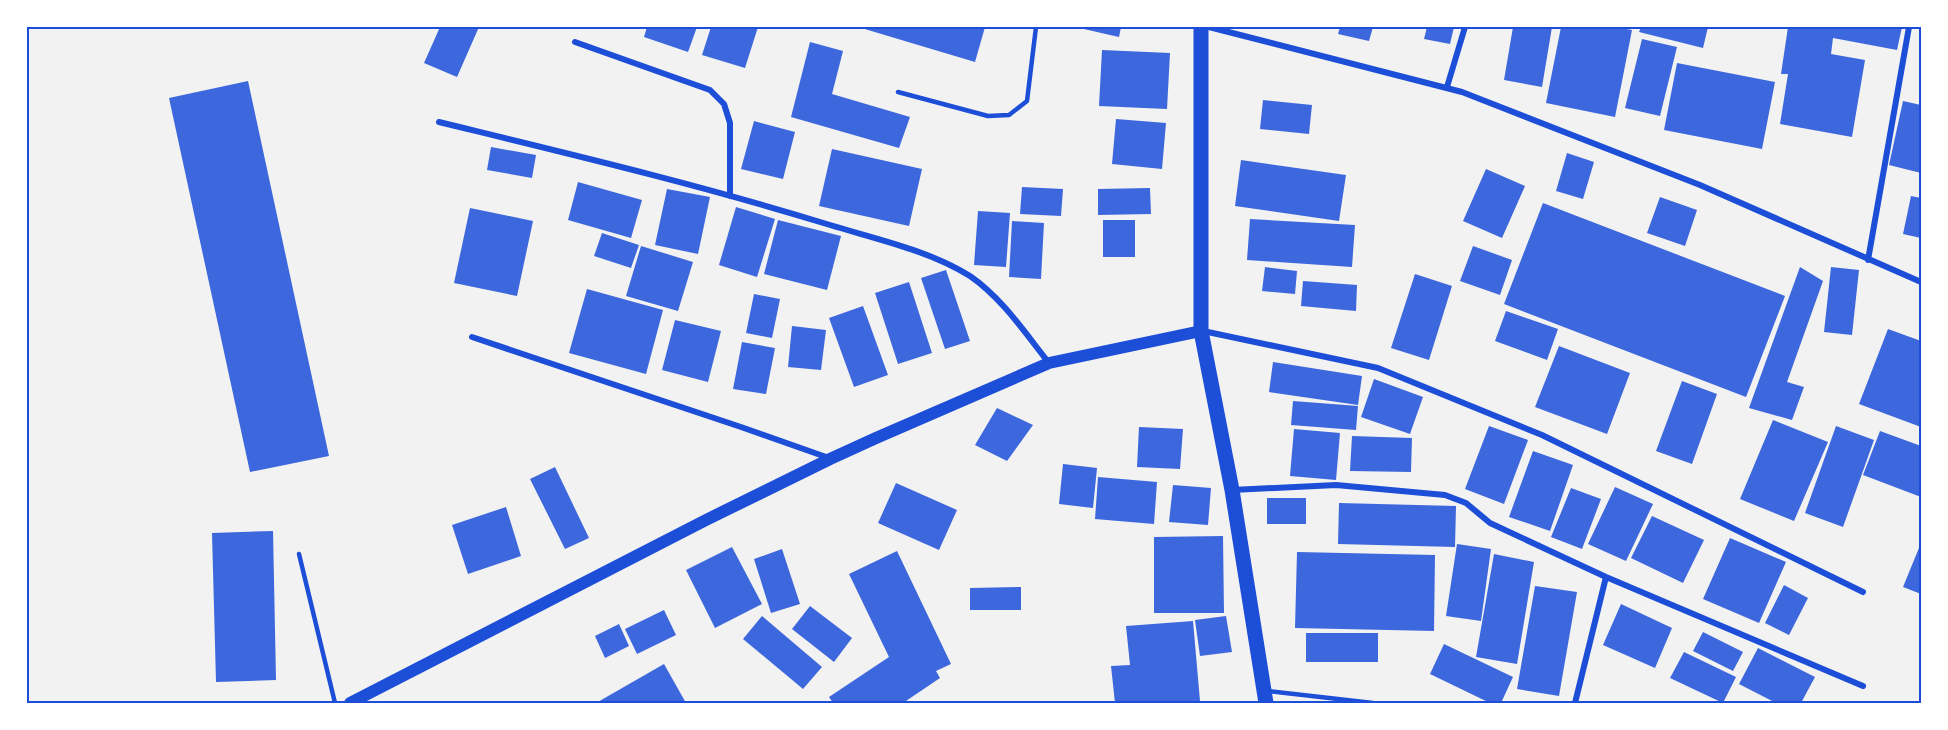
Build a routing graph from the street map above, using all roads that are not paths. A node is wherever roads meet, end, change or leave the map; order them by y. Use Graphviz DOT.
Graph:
graph roads {
  1 [pos="1036,27"];
  2 [pos="1201,27"];
  3 [pos="1209,27"];
  4 [pos="1465,27"];
  5 [pos="1909,27"];
  6 [pos="575,42"];
  7 [pos="1447,87"];
  8 [pos="898,92"];
  9 [pos="440,122"];
  10 [pos="730,196"];
  11 [pos="1868,260"];
  12 [pos="1921,282"];
  13 [pos="1202,331"];
  14 [pos="472,337"];
  15 [pos="1049,363"];
  16 [pos="830,459"];
  17 [pos="1232,490"];
  18 [pos="299,554"];
  19 [pos="1606,577"];
  20 [pos="1863,592"];
  21 [pos="1863,686"];
  22 [pos="1265,697"];
  23 [pos="335,703"];
  24 [pos="350,703"];
  25 [pos="1373,703"];
  26 [pos="1575,703"];
  1 -- 8 [label="lane"];
  2 -- 13 [label="main road"];
  3 -- 7 [label="street"];
  4 -- 7 [label="street"];
  5 -- 11 [label="street"];
  6 -- 10 [label="street"];
  7 -- 11 [label="street"];
  9 -- 10 [label="street"];
  10 -- 15 [label="street"];
  11 -- 12 [label="street"];
  13 -- 15 [label="main road"];
  13 -- 17 [label="main road"];
  13 -- 20 [label="street"];
  14 -- 16 [label="street"];
  15 -- 16 [label="main road"];
  16 -- 24 [label="main road"];
  17 -- 19 [label="street"];
  17 -- 22 [label="main road"];
  18 -- 23 [label="lane"];
  19 -- 21 [label="street"];
  19 -- 26 [label="street"];
  22 -- 25 [label="lane"];
}
